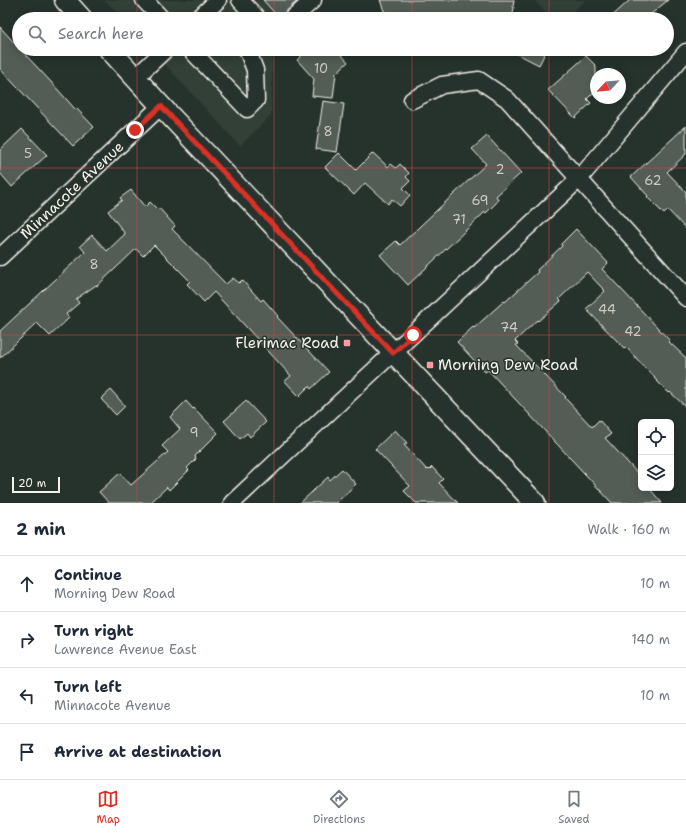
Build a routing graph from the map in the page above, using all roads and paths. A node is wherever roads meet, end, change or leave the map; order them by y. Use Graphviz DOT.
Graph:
graph roads {
  1 [pos="65,0"];
  2 [pos="240,0"];
  3 [pos="313,0"];
  4 [pos="147,1"];
  5 [pos="76,12"];
  6 [pos="156,12"];
  7 [pos="251,12"];
  8 [pos="300,12"];
  9 [pos="686,52"];
  10 [pos="115,56"];
  11 [pos="159,56"];
  12 [pos="197,56"];
  13 [pos="250,56"];
  14 [pos="135,78"];
  15 [pos="412,100"];
  16 [pos="161,106"];
  17 [pos="579,179"];
  18 [pos="0,257"];
  19 [pos="686,298"];
  20 [pos="393,353"];
  21 [pos="232,503"];
  22 [pos="535,503"];
  1 -- 5 [label="main road"];
  2 -- 7 [label="street"];
  3 -- 8 [label="street"];
  4 -- 6 [label="street"];
  9 -- 17 [label="street"];
  10 -- 14 [label="main road"];
  11 -- 14 [label="street"];
  12 -- 13 [label="street"];
  14 -- 16 [label="main road"];
  15 -- 17 [label="street"];
  16 -- 18 [label="street, Minnacote Avenue"];
  16 -- 20 [label="main road"];
  17 -- 19 [label="street"];
  17 -- 20 [label="street"];
  20 -- 21 [label="street"];
  20 -- 22 [label="main road"];
}
